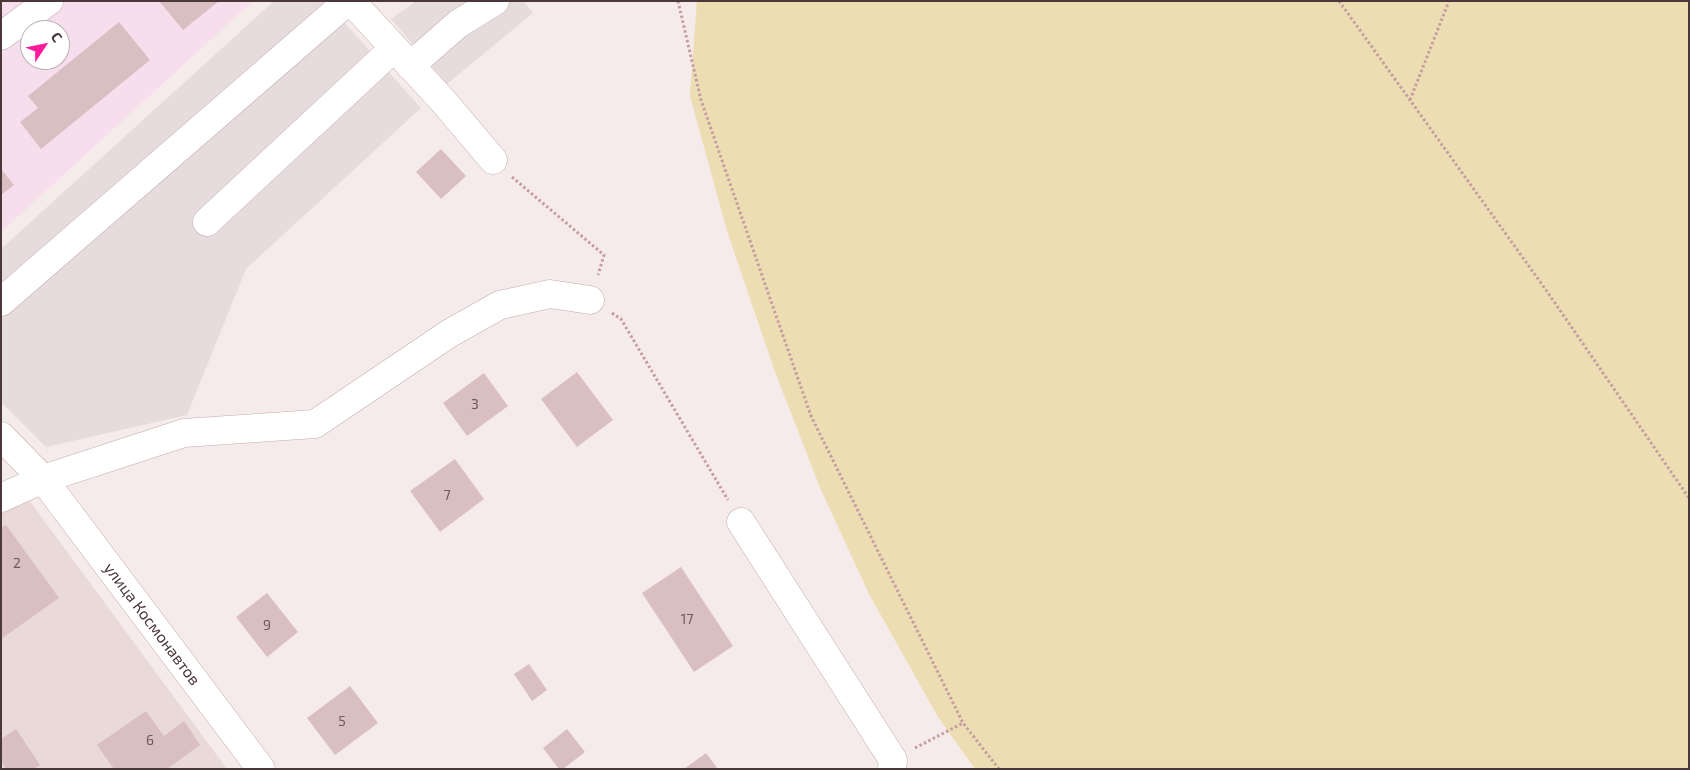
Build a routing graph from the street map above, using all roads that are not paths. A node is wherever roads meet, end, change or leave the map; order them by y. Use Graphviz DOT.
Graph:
graph roads {
  1 [pos="50,1"];
  2 [pos="350,1"];
  3 [pos="495,1"];
  4 [pos="1,36"];
  5 [pos="402,57"];
  6 [pos="493,160"];
  7 [pos="206,222"];
  8 [pos="590,300"];
  9 [pos="1,302"];
  10 [pos="1,436"];
  11 [pos="43,479"];
  12 [pos="1,498"];
  13 [pos="741,522"];
  14 [pos="892,764"];
  15 [pos="261,769"];
  1 -- 4 [label="street"];
  2 -- 5 [label="street"];
  2 -- 9 [label="street"];
  3 -- 5 [label="street"];
  5 -- 6 [label="street"];
  5 -- 7 [label="street"];
  8 -- 11 [label="street"];
  10 -- 11 [label="street, улица Космонавтов"];
  11 -- 12 [label="street"];
  11 -- 15 [label="street, улица Космонавтов"];
  13 -- 14 [label="street"];
}
